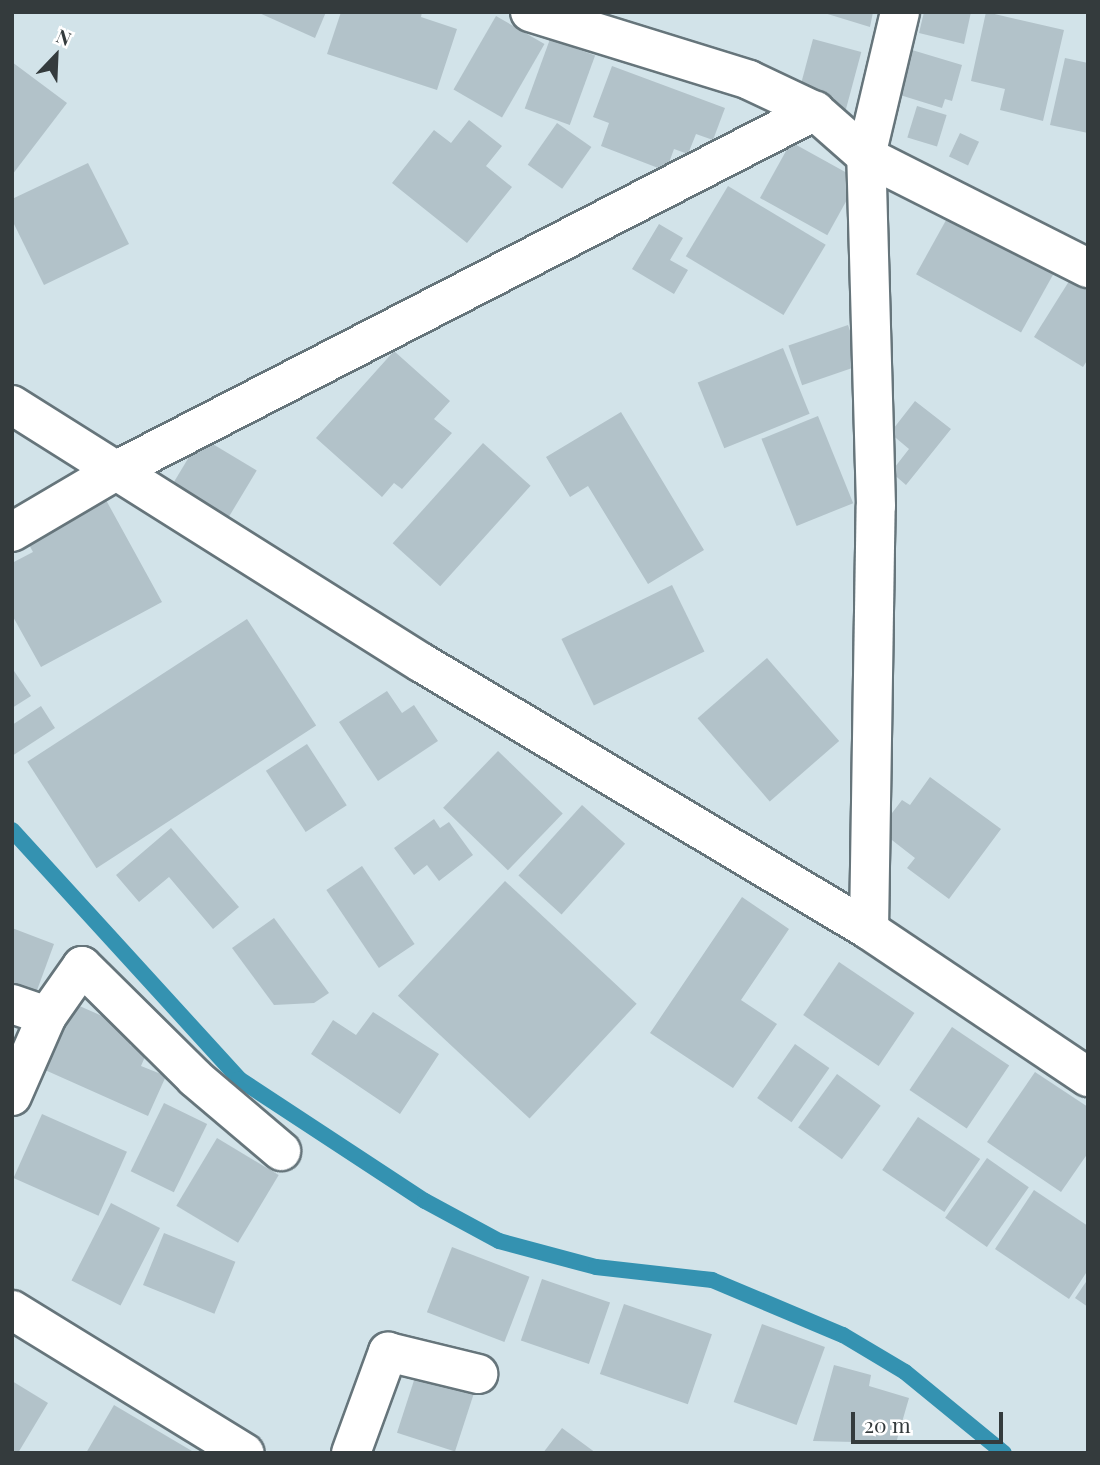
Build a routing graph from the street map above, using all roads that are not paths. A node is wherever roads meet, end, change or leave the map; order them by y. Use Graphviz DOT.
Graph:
graph roads {
  1 [pos="530,12"];
  2 [pos="900,12"];
  3 [pos="815,111"];
  4 [pos="866,156"];
  5 [pos="1088,268"];
  6 [pos="12,405"];
  7 [pos="119,469"];
  8 [pos="12,532"];
  9 [pos="869,930"];
  10 [pos="30,1010"];
  11 [pos="1088,1077"];
  12 [pos="12,1096"];
  13 [pos="281,1151"];
  14 [pos="12,1310"];
  15 [pos="478,1374"];
  16 [pos="244,1453"];
  17 [pos="351,1453"];
  1 -- 3 [label="street"];
  2 -- 4 [label="street"];
  3 -- 4 [label="street"];
  3 -- 7 [label="street"];
  4 -- 5 [label="street"];
  4 -- 9 [label="street"];
  6 -- 7 [label="street"];
  7 -- 8 [label="street"];
  7 -- 9 [label="street"];
  9 -- 11 [label="street"];
  10 -- 12 [label="street"];
  10 -- 13 [label="street"];
  14 -- 16 [label="street"];
  15 -- 17 [label="street"];
}
